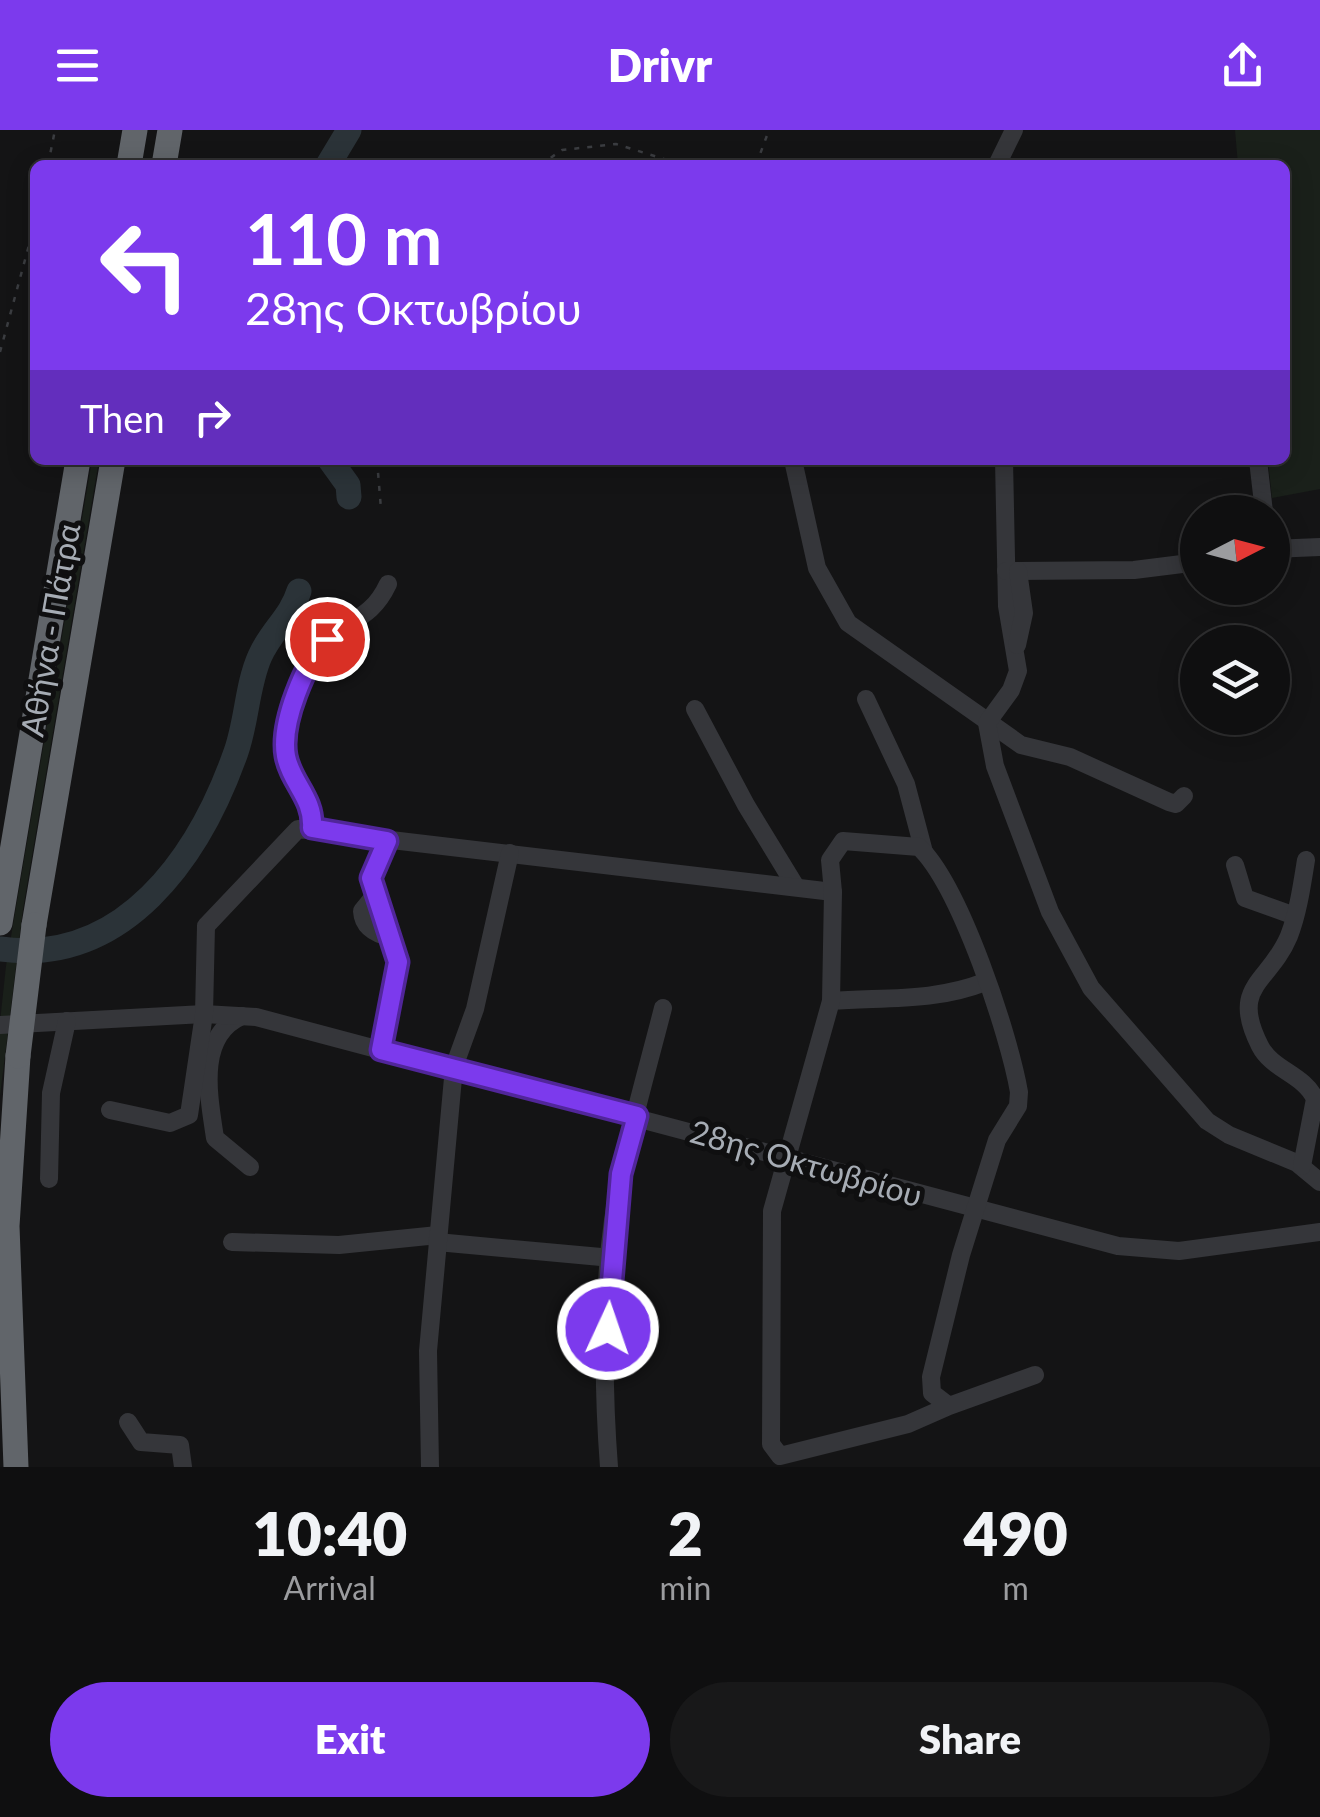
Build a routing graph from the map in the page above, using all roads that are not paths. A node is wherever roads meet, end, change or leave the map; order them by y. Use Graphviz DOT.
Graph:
graph roads {
  1 [pos="135,130"];
  2 [pos="170,130"];
  3 [pos="1014,130"];
  4 [pos="130,160"];
  5 [pos="165,160"];
  6 [pos="999,160"];
  7 [pos="77,465"];
  8 [pos="112,465"];
  9 [pos="794,465"];
  10 [pos="1004,465"];
  11 [pos="1259,465"];
  12 [pos="1262,495"];
  13 [pos="1290,548"];
  14 [pos="1320,548"];
  15 [pos="1180,564"];
  16 [pos="1012,571"];
  17 [pos="388,584"];
  18 [pos="866,699"];
  19 [pos="695,708"];
  20 [pos="987,723"];
  21 [pos="1184,796"];
  22 [pos="312,828"];
  23 [pos="387,841"];
  24 [pos="924,852"];
  25 [pos="510,853"];
  26 [pos="1306,860"];
  27 [pos="1235,865"];
  28 [pos="796,887"];
  29 [pos="834,892"];
  30 [pos="1294,916"];
  31 [pos="0,922"];
  32 [pos="984,982"];
  33 [pos="831,1001"];
  34 [pos="662,1008"];
  35 [pos="204,1014"];
  36 [pos="242,1016"];
  37 [pos="67,1021"];
  38 [pos="0,1025"];
  39 [pos="381,1050"];
  40 [pos="454,1068"];
  41 [pos="110,1110"];
  42 [pos="637,1116"];
  43 [pos="789,1160"];
  44 [pos="250,1166"];
  45 [pos="1302,1166"];
  46 [pos="49,1179"];
  47 [pos="1320,1182"];
  48 [pos="978,1211"];
  49 [pos="1320,1232"];
  50 [pos="437,1239"];
  51 [pos="232,1242"];
  52 [pos="612,1258"];
  53 [pos="1035,1375"];
  54 [pos="949,1406"];
  55 [pos="128,1422"];
  56 [pos="16,1467"];
  57 [pos="183,1467"];
  58 [pos="430,1467"];
  59 [pos="609,1467"];
  1 -- 4 [label="highway"];
  2 -- 5 [label="highway"];
  3 -- 6 [label="street"];
  7 -- 31 [label="highway, Αθήνα - Πάτρα"];
  8 -- 56 [label="highway, Αθήνα - Πάτρα, bridge"];
  9 -- 20 [label="street"];
  10 -- 16 [label="street"];
  11 -- 12 [label="street"];
  13 -- 14 [label="street"];
  15 -- 16 [label="street"];
  16 -- 20 [label="street"];
  17 -- 22 [label="street"];
  18 -- 24 [label="street"];
  19 -- 28 [label="street"];
  20 -- 21 [label="street"];
  20 -- 45 [label="street"];
  22 -- 23 [label="street"];
  22 -- 35 [label="street"];
  23 -- 25 [label="street"];
  23 -- 39 [label="street"];
  24 -- 29 [label="street"];
  24 -- 32 [label="street"];
  25 -- 28 [label="street"];
  25 -- 40 [label="street"];
  26 -- 30 [label="street"];
  27 -- 30 [label="street"];
  28 -- 29 [label="street"];
  29 -- 33 [label="street"];
  30 -- 45 [label="street"];
  32 -- 33 [label="street"];
  32 -- 48 [label="street"];
  33 -- 43 [label="street"];
  34 -- 42 [label="street"];
  35 -- 36 [label="street, 28ης Οκτωβρίου"];
  35 -- 37 [label="street, 28ης Οκτωβρίου"];
  35 -- 41 [label="street"];
  36 -- 39 [label="street, 28ης Οκτωβρίου"];
  36 -- 44 [label="street"];
  37 -- 38 [label="street, 28ης Οκτωβρίου"];
  37 -- 46 [label="street"];
  39 -- 40 [label="street, 28ης Οκτωβρίου"];
  40 -- 42 [label="street, 28ης Οκτωβρίου"];
  40 -- 50 [label="street"];
  42 -- 43 [label="street, 28ης Οκτωβρίου"];
  42 -- 52 [label="street"];
  43 -- 48 [label="street, 28ης Οκτωβρίου"];
  43 -- 54 [label="street"];
  45 -- 47 [label="street"];
  48 -- 49 [label="street, 28ης Οκτωβρίου"];
  48 -- 54 [label="street"];
  50 -- 51 [label="street"];
  50 -- 52 [label="street"];
  50 -- 58 [label="street"];
  52 -- 59 [label="street"];
  53 -- 54 [label="street"];
  55 -- 57 [label="street"];
}
